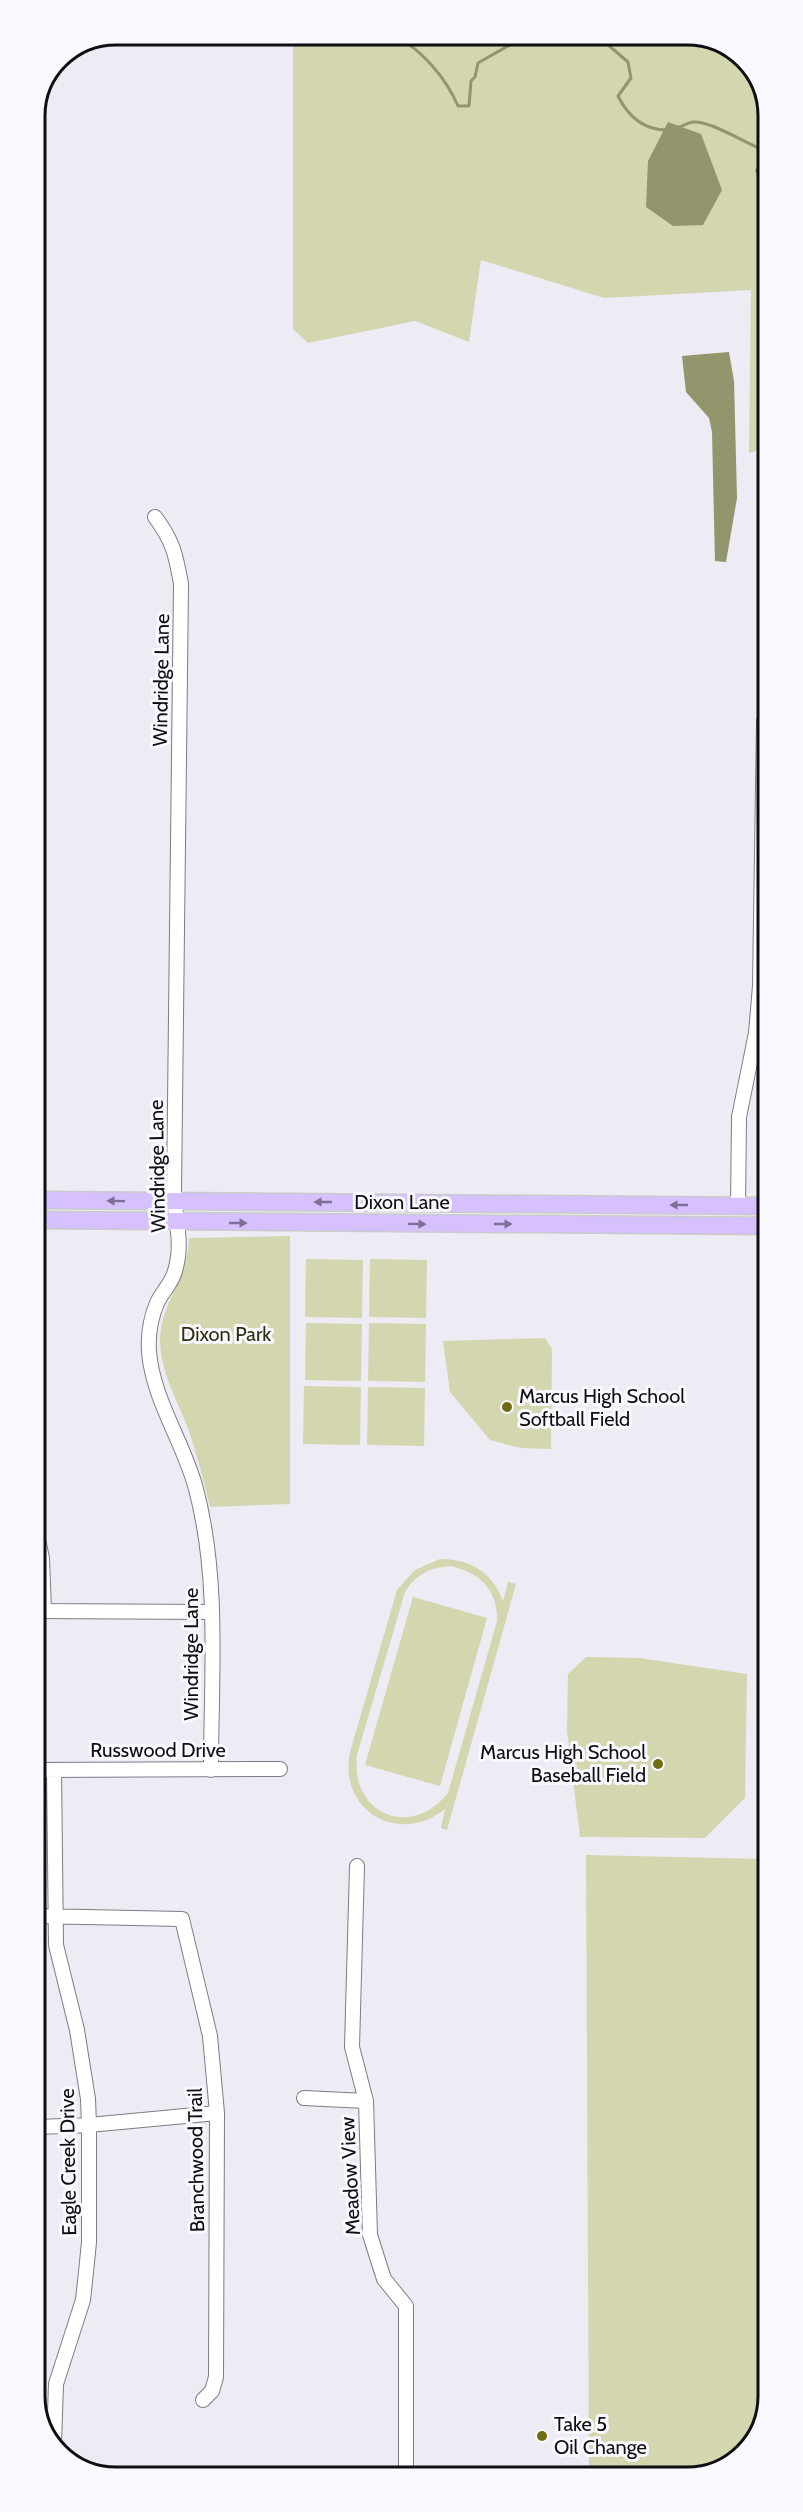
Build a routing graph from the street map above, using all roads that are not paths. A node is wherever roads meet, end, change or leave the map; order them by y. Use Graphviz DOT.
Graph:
graph roads {
  1 [pos="155,517"];
  2 [pos="758,1010"];
  3 [pos="45,1200"];
  4 [pos="174,1202"];
  5 [pos="738,1206"];
  6 [pos="758,1206"];
  7 [pos="45,1220"];
  8 [pos="179,1222"];
  9 [pos="758,1226"];
  10 [pos="45,1611"];
  11 [pos="211,1612"];
  12 [pos="280,1769"];
  13 [pos="45,1770"];
  14 [pos="54,1770"];
  15 [pos="211,1770"];
  16 [pos="357,1866"];
  17 [pos="45,1916"];
  18 [pos="54,1916"];
  19 [pos="304,2098"];
  20 [pos="366,2101"];
  21 [pos="217,2113"];
  22 [pos="89,2125"];
  23 [pos="45,2127"];
  24 [pos="203,2400"];
  25 [pos="54,2431"];
  26 [pos="406,2467"];
  1 -- 4 [label="street, Windridge Lane"];
  2 -- 5 [label="street"];
  4 -- 3 [label="main road, Dixon Lane, one-way"];
  5 -- 4 [label="main road, Dixon Lane, one-way"];
  4 -- 8 [label="street, Windridge Lane"];
  5 -- 6 [label="main road, Dixon Lane"];
  7 -- 8 [label="main road, Dixon Lane"];
  8 -- 9 [label="main road, Dixon Lane, one-way"];
  8 -- 11 [label="street, Windridge Lane"];
  10 -- 11 [label="street"];
  11 -- 15 [label="street, Windridge Lane"];
  12 -- 15 [label="street, Russwood Drive"];
  13 -- 14 [label="street, Russwood Drive"];
  14 -- 15 [label="street, Russwood Drive"];
  14 -- 18 [label="street, Eagle Creek Drive"];
  16 -- 20 [label="street, Meadow View"];
  17 -- 18 [label="street"];
  18 -- 21 [label="street, Branchwood Trail"];
  18 -- 22 [label="street, Eagle Creek Drive"];
  19 -- 20 [label="street"];
  20 -- 26 [label="street, Meadow View"];
  21 -- 22 [label="street"];
  21 -- 24 [label="street, Branchwood Trail"];
  22 -- 23 [label="street"];
  22 -- 25 [label="street, Eagle Creek Drive"];
}
